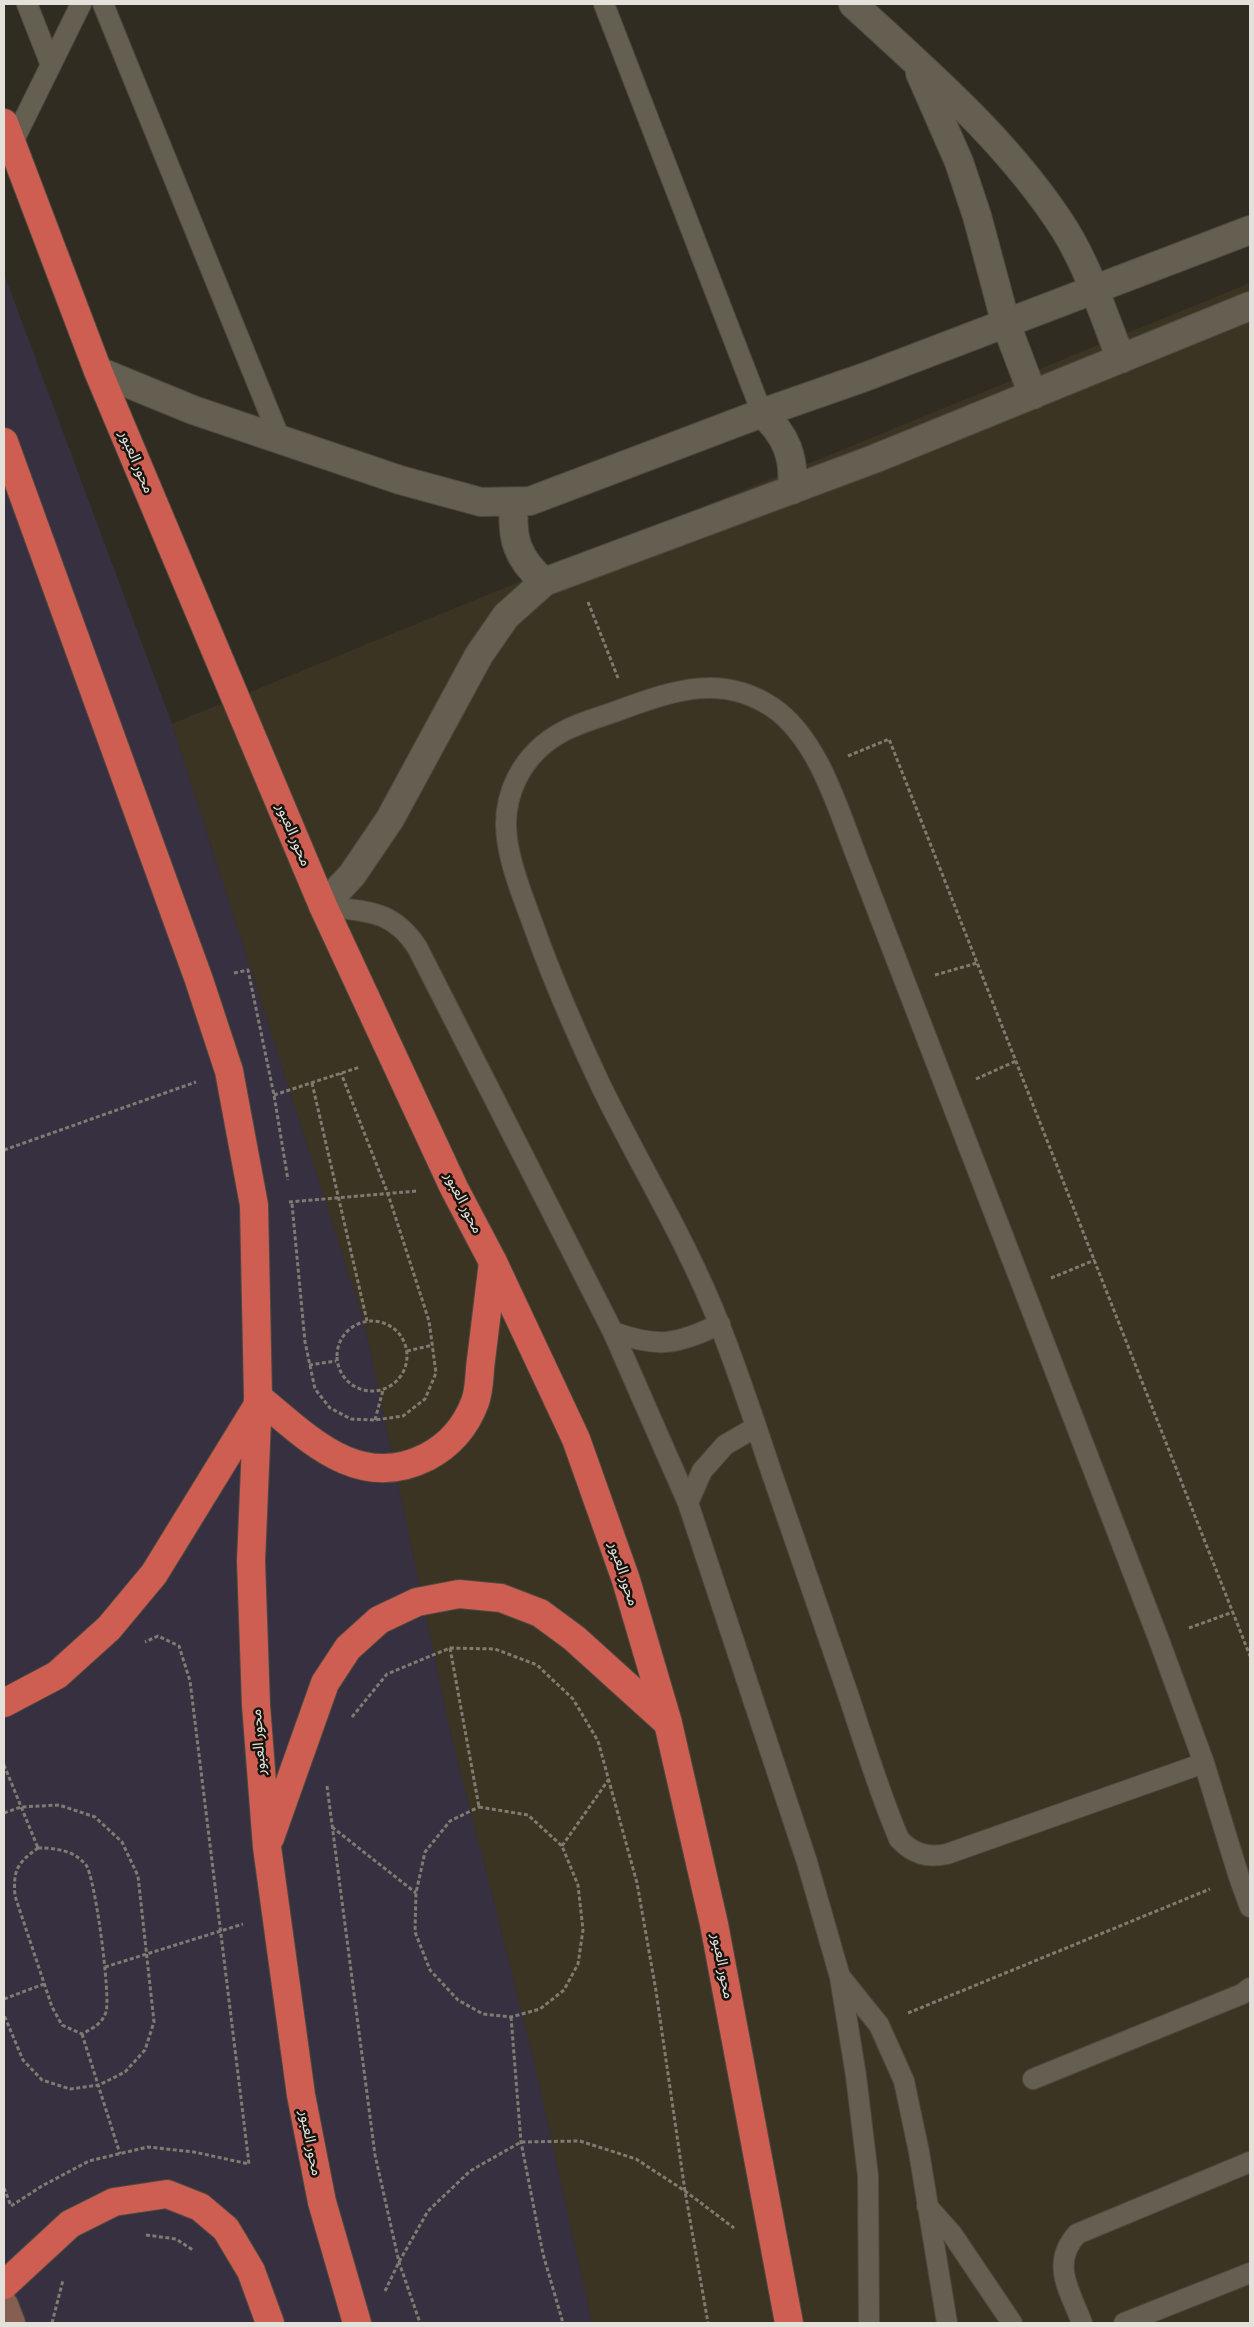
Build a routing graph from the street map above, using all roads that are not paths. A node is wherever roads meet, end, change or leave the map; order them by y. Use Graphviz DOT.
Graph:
graph roads {
  1 [pos="27,4"];
  2 [pos="81,4"];
  3 [pos="103,4"];
  4 [pos="604,4"];
  5 [pos="853,4"];
  6 [pos="914,60"];
  7 [pos="51,65"];
  8 [pos="8,134"];
  9 [pos="1250,230"];
  10 [pos="1094,290"];
  11 [pos="1250,306"];
  12 [pos="1006,324"];
  13 [pos="1121,359"];
  14 [pos="98,371"];
  15 [pos="1033,395"];
  16 [pos="762,413"];
  17 [pos="280,440"];
  18 [pos="4,442"];
  19 [pos="792,490"];
  20 [pos="514,503"];
  21 [pos="544,582"];
  22 [pos="323,906"];
  23 [pos="493,1262"];
  24 [pos="720,1324"];
  25 [pos="613,1332"];
  26 [pos="257,1402"];
  27 [pos="756,1427"];
  28 [pos="688,1503"];
  29 [pos="4,1703"];
  30 [pos="668,1723"];
  31 [pos="1204,1763"];
  32 [pos="267,1847"];
  33 [pos="1250,1906"];
  34 [pos="840,1977"];
  35 [pos="1250,1988"];
  36 [pos="1033,2079"];
  37 [pos="1250,2162"];
  38 [pos="927,2206"];
  39 [pos="1250,2273"];
  40 [pos="4,2285"];
  41 [pos="4,2305"];
  42 [pos="11,2323"];
  43 [pos="270,2323"];
  44 [pos="357,2323"];
  45 [pos="790,2323"];
  46 [pos="869,2323"];
  47 [pos="947,2323"];
  48 [pos="1012,2323"];
  49 [pos="1082,2323"];
  50 [pos="1124,2323"];
  1 -- 7 [label="lane"];
  2 -- 7 [label="lane"];
  3 -- 17 [label="lane"];
  4 -- 16 [label="lane"];
  5 -- 6 [label="street"];
  6 -- 10 [label="street"];
  6 -- 12 [label="street"];
  7 -- 8 [label="lane"];
  8 -- 14 [label="highway, محور العبور"];
  9 -- 10 [label="street"];
  10 -- 12 [label="street"];
  10 -- 13 [label="street"];
  11 -- 13 [label="street"];
  12 -- 15 [label="street"];
  12 -- 16 [label="street"];
  13 -- 15 [label="street"];
  14 -- 17 [label="street"];
  14 -- 22 [label="highway, محور العبور"];
  15 -- 19 [label="street"];
  16 -- 19 [label="street"];
  16 -- 20 [label="street"];
  17 -- 20 [label="street"];
  18 -- 26 [label="highway, محور العبور"];
  19 -- 21 [label="street"];
  20 -- 21 [label="street"];
  21 -- 22 [label="street"];
  22 -- 23 [label="highway, محور العبور"];
  22 -- 25 [label="lane"];
  23 -- 26 [label="highway"];
  23 -- 30 [label="highway, محور العبور"];
  24 -- 25 [label="lane"];
  24 -- 27 [label="lane"];
  24 -- 31 [label="lane"];
  25 -- 28 [label="lane"];
  26 -- 29 [label="highway"];
  26 -- 32 [label="highway, محور العبور"];
  27 -- 28 [label="lane"];
  27 -- 31 [label="lane"];
  28 -- 34 [label="lane"];
  30 -- 32 [label="highway"];
  30 -- 45 [label="highway, محور العبور"];
  31 -- 33 [label="lane"];
  32 -- 44 [label="highway, محور العبور"];
  34 -- 38 [label="lane"];
  34 -- 46 [label="lane"];
  35 -- 36 [label="lane"];
  37 -- 49 [label="lane"];
  38 -- 47 [label="lane"];
  38 -- 48 [label="lane"];
  39 -- 50 [label="lane"];
  40 -- 43 [label="highway"];
  41 -- 42 [label="street"];
}
